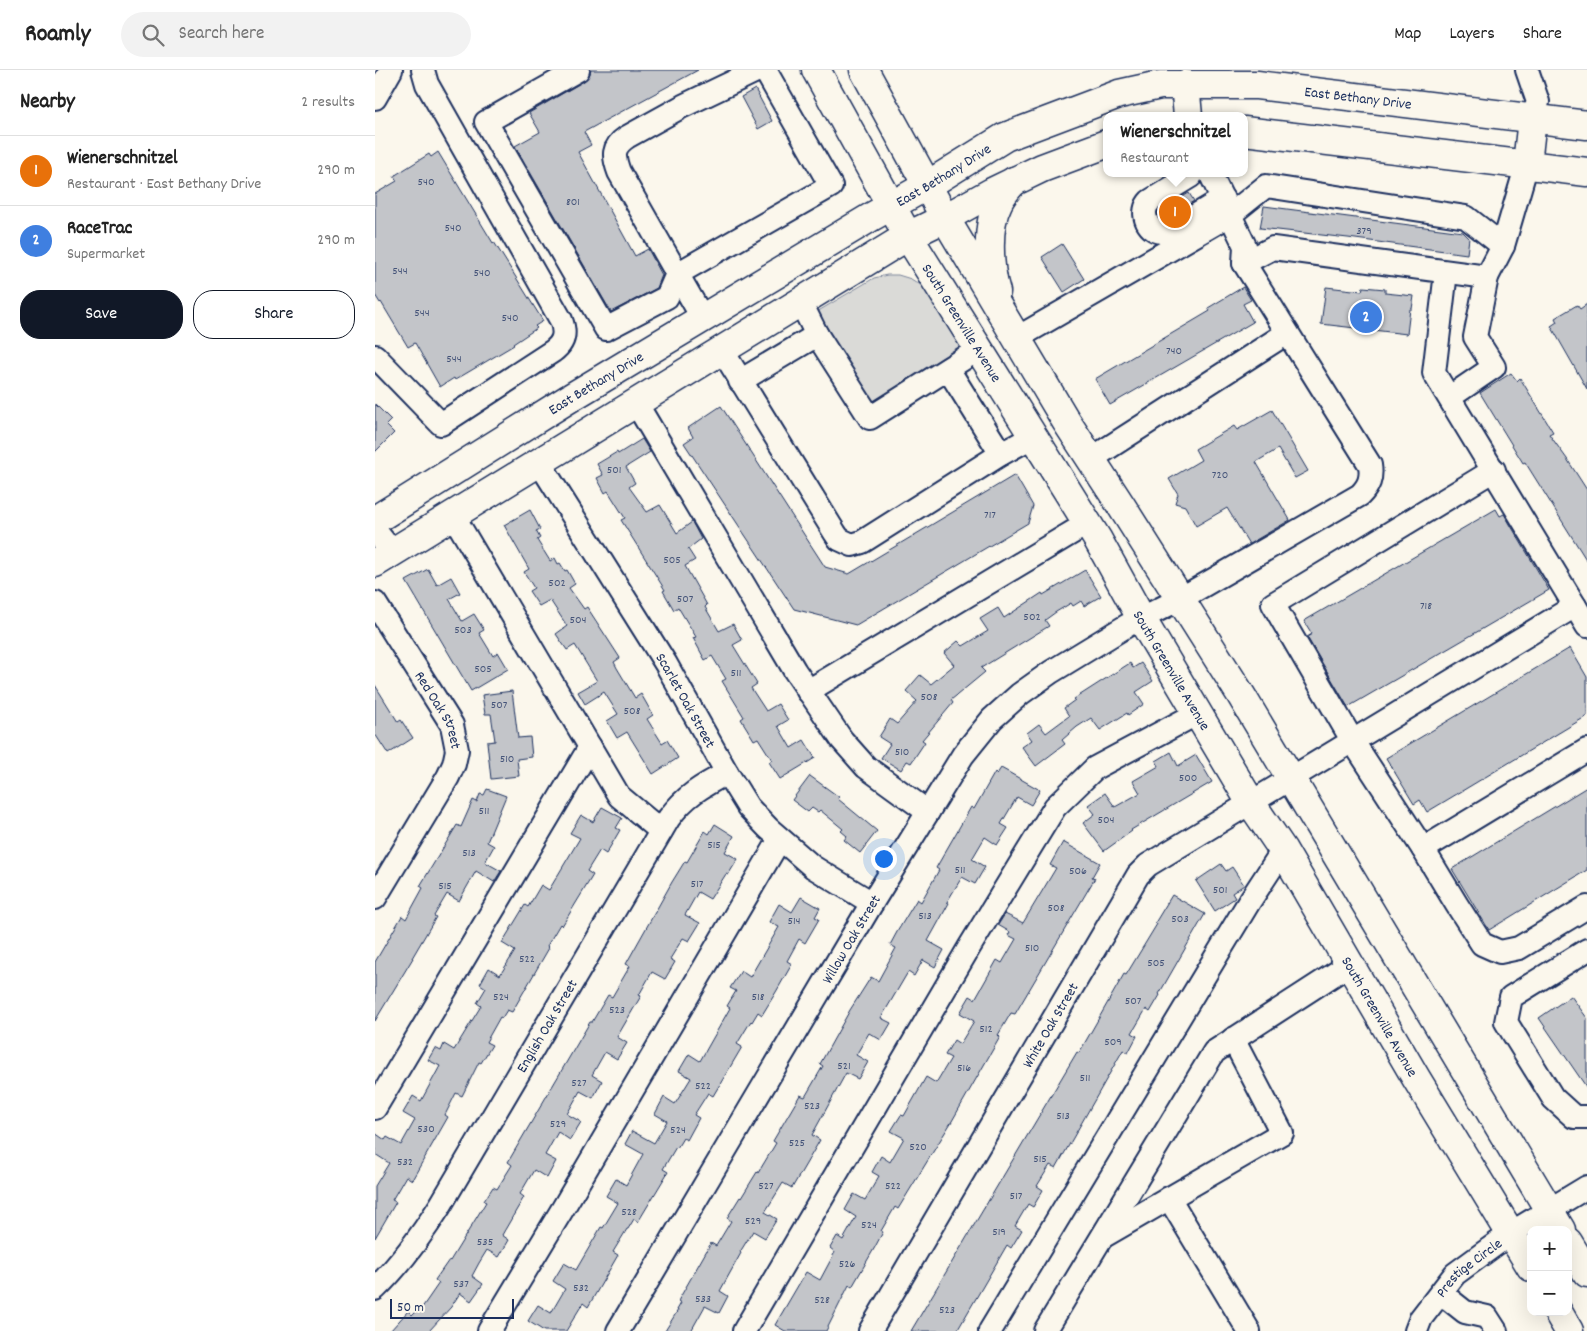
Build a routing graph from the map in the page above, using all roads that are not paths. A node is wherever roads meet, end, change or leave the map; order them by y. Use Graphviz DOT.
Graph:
graph roads {
  1 [pos="391,70"];
  2 [pos="423,70"];
  3 [pos="578,70"];
  4 [pos="758,70"];
  5 [pos="765,70"];
  6 [pos="816,70"];
  7 [pos="864,70"];
  8 [pos="1145,70"];
  9 [pos="1528,70"];
  10 [pos="1247,78"];
  11 [pos="1185,84"];
  12 [pos="375,98"];
  13 [pos="1077,109"];
  14 [pos="1188,112"];
  15 [pos="1532,119"];
  16 [pos="1587,126"];
  17 [pos="1248,131"];
  18 [pos="1103,145"];
  19 [pos="1527,164"];
  20 [pos="1587,172"];
  21 [pos="1170,177"];
  22 [pos="1189,177"];
  23 [pos="1212,177"];
  24 [pos="1014,181"];
  25 [pos="928,185"];
  26 [pos="892,206"];
  27 [pos="1227,207"];
  28 [pos="945,218"];
  29 [pos="908,236"];
  30 [pos="1503,246"];
  31 [pos="1157,258"];
  32 [pos="1244,263"];
  33 [pos="1446,272"];
  34 [pos="677,274"];
  35 [pos="1487,277"];
  36 [pos="800,301"];
  37 [pos="703,319"];
  38 [pos="1010,328"];
  39 [pos="1287,332"];
  40 [pos="817,335"];
  41 [pos="979,349"];
  42 [pos="722,350"];
  43 [pos="375,356"];
  44 [pos="948,369"];
  45 [pos="740,381"];
  46 [pos="1450,397"];
  47 [pos="636,403"];
  48 [pos="521,430"];
  49 [pos="1034,436"];
  50 [pos="1001,454"];
  51 [pos="1091,459"];
  52 [pos="539,462"];
  53 [pos="1494,470"];
  54 [pos="453,515"];
  55 [pos="375,520"];
  56 [pos="1088,523"];
  57 [pos="375,530"];
  58 [pos="384,558"];
  59 [pos="1180,599"];
  60 [pos="375,603"];
  61 [pos="1575,606"];
  62 [pos="1141,618"];
  63 [pos="1587,626"];
  64 [pos="808,691"];
  65 [pos="1198,713"];
  66 [pos="1352,740"];
  67 [pos="590,747"];
  68 [pos="1587,750"];
  69 [pos="727,773"];
  70 [pos="1290,778"];
  71 [pos="1251,803"];
  72 [pos="928,812"];
  73 [pos="661,831"];
  74 [pos="780,839"];
  75 [pos="1423,849"];
  76 [pos="1283,850"];
  77 [pos="375,898"];
  78 [pos="872,903"];
  79 [pos="1587,907"];
  80 [pos="1587,950"];
  81 [pos="1350,964"];
  82 [pos="1233,1040"];
  83 [pos="375,1108"];
  84 [pos="1587,1117"];
  85 [pos="1587,1187"];
  86 [pos="1169,1198"];
  87 [pos="1555,1220"];
  88 [pos="1511,1233"];
  89 [pos="1103,1236"];
  90 [pos="1572,1249"];
  91 [pos="1527,1260"];
  92 [pos="1587,1273"];
  93 [pos="375,1289"];
  94 [pos="1441,1293"];
  95 [pos="1560,1316"];
  96 [pos="489,1331"];
  97 [pos="618,1331"];
  98 [pos="744,1331"];
  99 [pos="869,1331"];
  100 [pos="990,1331"];
  101 [pos="1045,1331"];
  102 [pos="1249,1331"];
  103 [pos="1416,1331"];
  104 [pos="1496,1331"];
  105 [pos="1569,1331"];
  1 -- 12 [label="street"];
  2 -- 43 [label="street"];
  3 -- 34 [label="street"];
  4 -- 34 [label="street"];
  5 -- 34 [label="street"];
  6 -- 26 [label="main road, South Greenville Avenue"];
  7 -- 25 [label="main road"];
  8 -- 13 [label="main road"];
  9 -- 15 [label="street"];
  10 -- 11 [label="main road, East Bethany Drive"];
  10 -- 15 [label="main road, East Bethany Drive"];
  11 -- 13 [label="main road, East Bethany Drive"];
  11 -- 14 [label="main road"];
  13 -- 25 [label="main road, East Bethany Drive"];
  15 -- 16 [label="main road, East Bethany Drive"];
  15 -- 19 [label="main road"];
  17 -- 19 [label="main road"];
  18 -- 24 [label="main road"];
  19 -- 20 [label="main road"];
  19 -- 30 [label="street"];
  21 -- 31 [label="street"];
  22 -- 27 [label="street"];
  23 -- 27 [label="street"];
  24 -- 28 [label="main road"];
  24 -- 38 [label="main road"];
  25 -- 26 [label="main road, East Bethany Drive"];
  25 -- 28 [label="main road"];
  26 -- 29 [label="main road, South Greenville Avenue"];
  26 -- 37 [label="main road, East Bethany Drive"];
  27 -- 30 [label="street"];
  27 -- 31 [label="street"];
  27 -- 32 [label="street"];
  28 -- 29 [label="main road"];
  28 -- 38 [label="main road"];
  29 -- 36 [label="main road"];
  29 -- 41 [label="main road, South Greenville Avenue"];
  30 -- 35 [label="street"];
  31 -- 38 [label="street"];
  32 -- 33 [label="street"];
  32 -- 39 [label="street"];
  33 -- 35 [label="street"];
  33 -- 46 [label="street"];
  34 -- 37 [label="street"];
  35 -- 46 [label="street"];
  36 -- 40 [label="street"];
  36 -- 42 [label="main road"];
  37 -- 42 [label="main road"];
  37 -- 48 [label="main road, East Bethany Drive"];
  38 -- 51 [label="main road"];
  39 -- 51 [label="street"];
  39 -- 59 [label="street, Willow Oak Street"];
  40 -- 44 [label="street"];
  40 -- 45 [label="street"];
  41 -- 44 [label="street"];
  41 -- 49 [label="main road, South Greenville Avenue"];
  42 -- 45 [label="street"];
  42 -- 47 [label="main road"];
  44 -- 50 [label="street"];
  45 -- 50 [label="street"];
  46 -- 53 [label="street"];
  47 -- 52 [label="main road"];
  47 -- 64 [label="street"];
  48 -- 52 [label="main road"];
  48 -- 55 [label="main road, East Bethany Drive"];
  49 -- 50 [label="street"];
  49 -- 56 [label="main road, South Greenville Avenue"];
  51 -- 59 [label="main road"];
  52 -- 54 [label="main road"];
  52 -- 69 [label="street, Scarlet Oak Street"];
  53 -- 61 [label="street"];
  53 -- 66 [label="street"];
  54 -- 58 [label="main road"];
  54 -- 67 [label="street"];
  56 -- 62 [label="main road, South Greenville Avenue"];
  56 -- 64 [label="street"];
  57 -- 58 [label="street"];
  59 -- 62 [label="street, Willow Oak Street"];
  59 -- 70 [label="main road"];
  60 -- 77 [label="street, Red Oak Street"];
  61 -- 63 [label="street"];
  61 -- 66 [label="street, White Oak Street"];
  62 -- 65 [label="main road, South Greenville Avenue"];
  62 -- 72 [label="street, Willow Oak Street"];
  64 -- 72 [label="street"];
  65 -- 71 [label="main road, South Greenville Avenue"];
  65 -- 98 [label="street"];
  66 -- 70 [label="street, White Oak Street"];
  66 -- 75 [label="street"];
  67 -- 73 [label="street"];
  67 -- 83 [label="street"];
  68 -- 75 [label="street"];
  69 -- 73 [label="street, English Oak Street"];
  69 -- 74 [label="street, Scarlet Oak Street"];
  70 -- 71 [label="street, White Oak Street"];
  70 -- 87 [label="main road"];
  71 -- 76 [label="main road, South Greenville Avenue"];
  71 -- 99 [label="street, White Oak Street"];
  72 -- 78 [label="street, Willow Oak Street"];
  73 -- 93 [label="street, English Oak Street"];
  74 -- 78 [label="street, Scarlet Oak Street"];
  74 -- 96 [label="street"];
  75 -- 79 [label="street"];
  76 -- 81 [label="main road, South Greenville Avenue"];
  76 -- 100 [label="street"];
  78 -- 97 [label="street, Willow Oak Street"];
  80 -- 84 [label="street"];
  81 -- 82 [label="street"];
  81 -- 88 [label="main road, South Greenville Avenue"];
  82 -- 86 [label="street"];
  82 -- 89 [label="street"];
  85 -- 87 [label="street, Prestige Circle"];
  86 -- 89 [label="street"];
  86 -- 102 [label="street"];
  87 -- 88 [label="street, Prestige Circle"];
  88 -- 91 [label="main road, South Greenville Avenue"];
  88 -- 94 [label="street, Prestige Circle"];
  89 -- 101 [label="street"];
  90 -- 92 [label="main road"];
  94 -- 103 [label="street, Prestige Circle"];
  94 -- 104 [label="street"];
  95 -- 105 [label="main road"];
}
